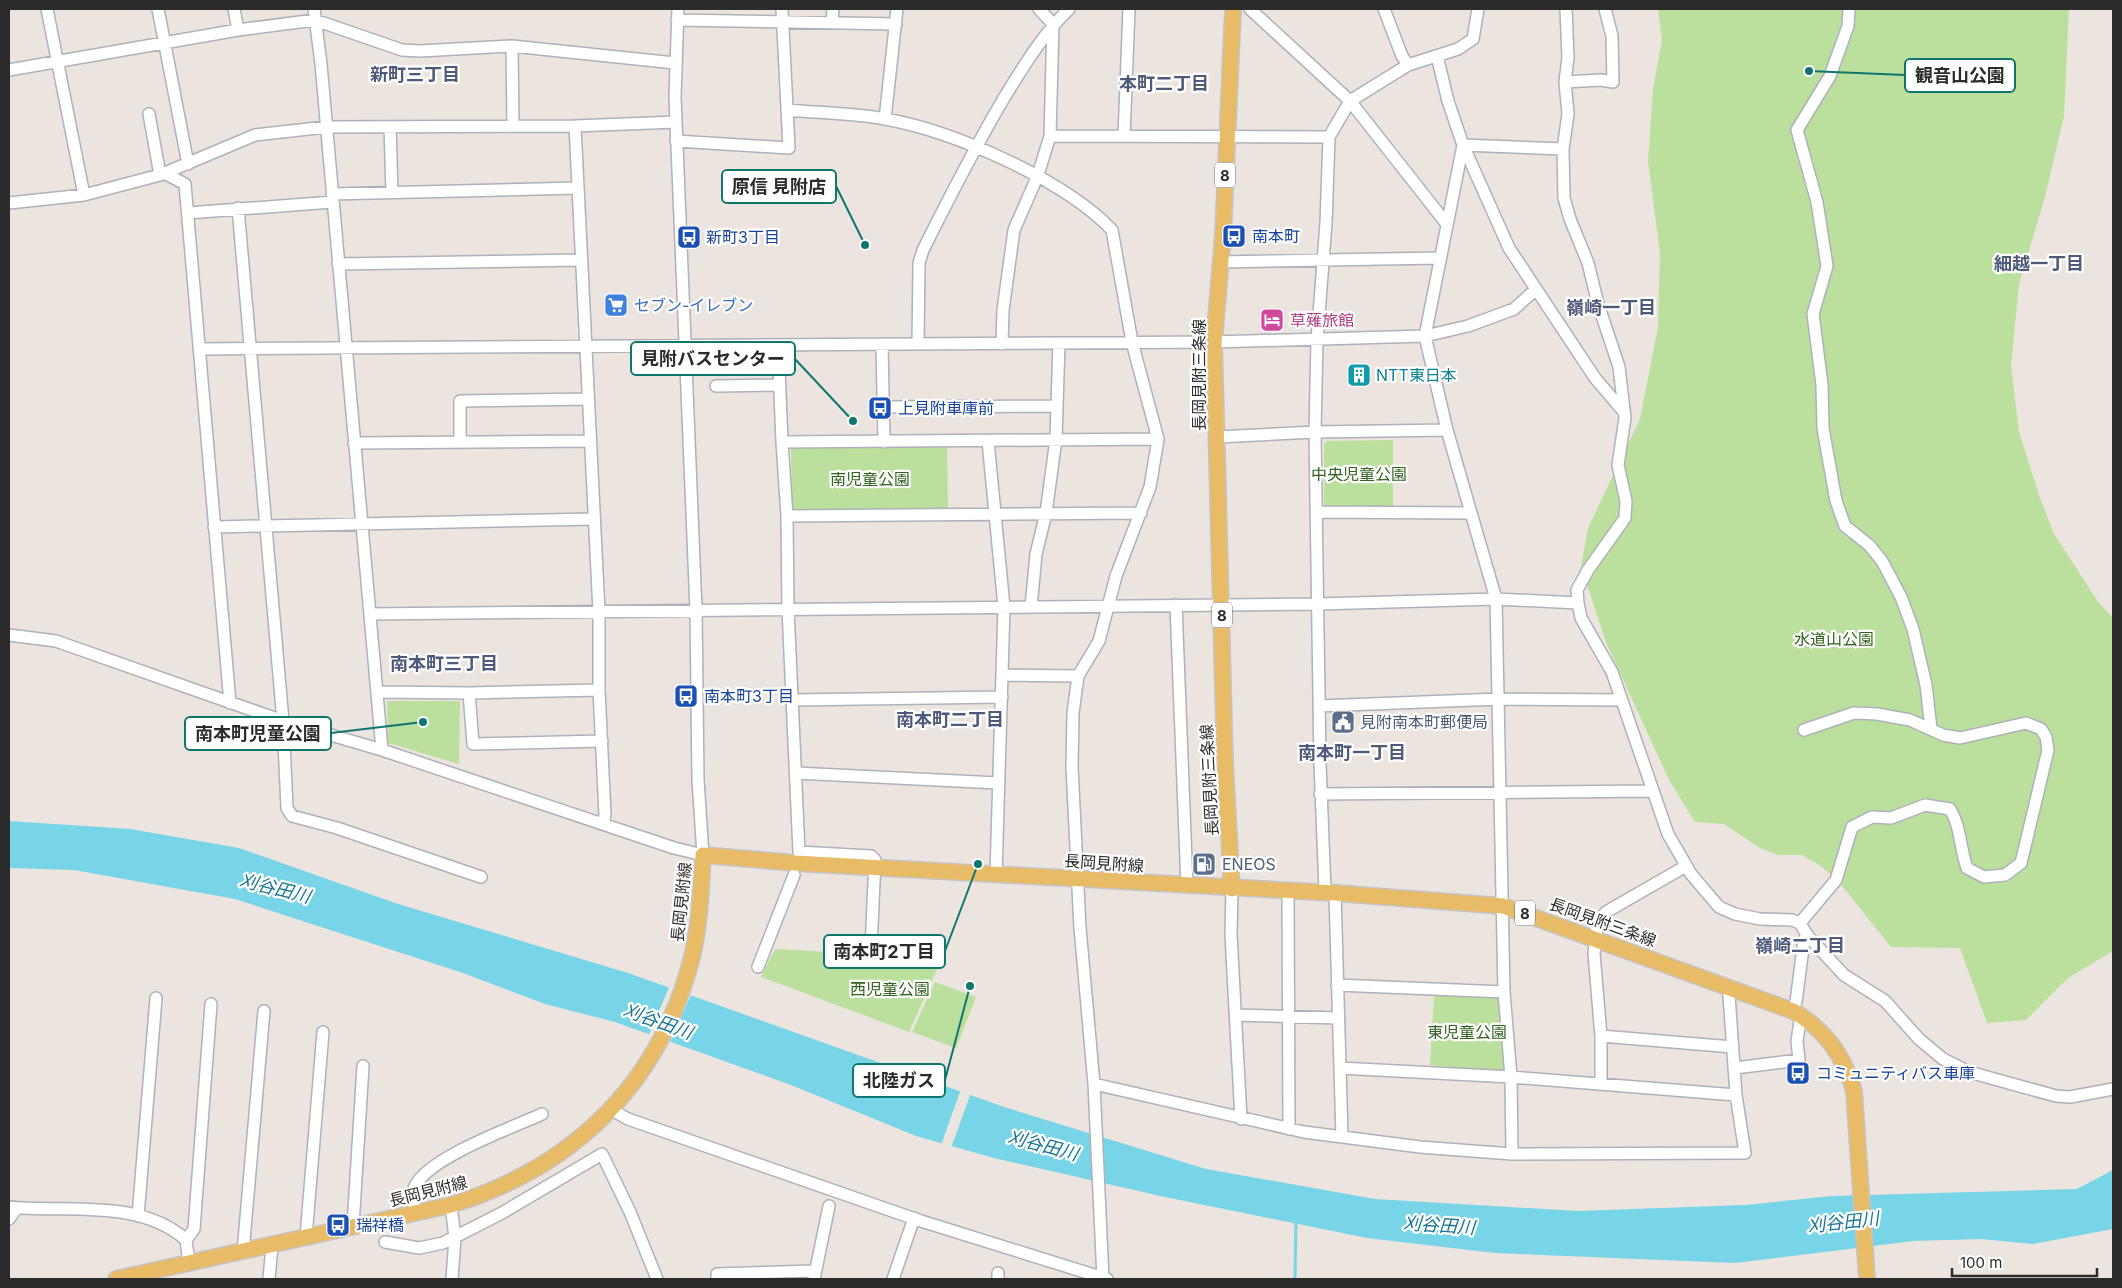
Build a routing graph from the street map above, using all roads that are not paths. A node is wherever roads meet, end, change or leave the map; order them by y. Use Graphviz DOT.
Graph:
graph roads {
  1 [pos="47,9"];
  2 [pos="158,9"];
  3 [pos="234,9"];
  4 [pos="782,9"];
  5 [pos="832,9"];
  6 [pos="897,9"];
  7 [pos="1039,9"];
  8 [pos="1069,9"];
  9 [pos="1128,9"];
  10 [pos="1233,9"];
  11 [pos="1250,9"];
  12 [pos="1384,9"];
  13 [pos="1478,9"];
  14 [pos="1566,9"];
  15 [pos="1605,9"];
  16 [pos="1849,9"];
  17 [pos="314,15"];
  18 [pos="678,15"];
  19 [pos="782,21"];
  20 [pos="832,22"];
  21 [pos="896,24"];
  22 [pos="1053,24"];
  23 [pos="238,30"];
  24 [pos="166,42"];
  25 [pos="512,46"];
  26 [pos="1437,56"];
  27 [pos="58,60"];
  28 [pos="675,63"];
  29 [pos="1408,65"];
  30 [pos="9,70"];
  31 [pos="1565,82"];
  32 [pos="1350,101"];
  33 [pos="787,110"];
  34 [pos="149,114"];
  35 [pos="885,119"];
  36 [pos="676,122"];
  37 [pos="513,126"];
  38 [pos="575,126"];
  39 [pos="326,127"];
  40 [pos="390,127"];
  41 [pos="1050,136"];
  42 [pos="1124,136"];
  43 [pos="1227,137"];
  44 [pos="1329,138"];
  45 [pos="676,141"];
  46 [pos="1463,146"];
  47 [pos="975,147"];
  48 [pos="1563,149"];
  49 [pos="188,164"];
  50 [pos="163,175"];
  51 [pos="1038,175"];
  52 [pos="578,188"];
  53 [pos="392,193"];
  54 [pos="84,195"];
  55 [pos="332,198"];
  56 [pos="9,203"];
  57 [pos="238,208"];
  58 [pos="188,214"];
  59 [pos="1446,223"];
  60 [pos="1324,258"];
  61 [pos="1439,258"];
  62 [pos="581,260"];
  63 [pos="1220,262"];
  64 [pos="338,264"];
  65 [pos="1536,289"];
  66 [pos="1425,336"];
  67 [pos="1317,340"];
  68 [pos="1132,342"];
  69 [pos="1214,342"];
  70 [pos="1059,343"];
  71 [pos="882,344"];
  72 [pos="918,344"];
  73 [pos="1002,344"];
  74 [pos="778,345"];
  75 [pos="586,346"];
  76 [pos="686,346"];
  77 [pos="346,348"];
  78 [pos="199,349"];
  79 [pos="250,349"];
  80 [pos="780,385"];
  81 [pos="716,386"];
  82 [pos="588,399"];
  83 [pos="1057,406"];
  84 [pos="883,407"];
  85 [pos="1624,412"];
  86 [pos="1447,430"];
  87 [pos="1316,432"];
  88 [pos="1217,437"];
  89 [pos="1056,439"];
  90 [pos="1158,439"];
  91 [pos="590,441"];
  92 [pos="988,441"];
  93 [pos="460,442"];
  94 [pos="782,442"];
  95 [pos="884,442"];
  96 [pos="354,443"];
  97 [pos="1316,512"];
  98 [pos="1046,513"];
  99 [pos="1141,513"];
  100 [pos="1470,513"];
  101 [pos="787,516"];
  102 [pos="996,516"];
  103 [pos="594,519"];
  104 [pos="361,524"];
  105 [pos="265,526"];
  106 [pos="214,527"];
  107 [pos="1496,599"];
  108 [pos="1578,603"];
  109 [pos="1318,604"];
  110 [pos="1176,605"];
  111 [pos="1221,605"];
  112 [pos="1107,606"];
  113 [pos="1004,607"];
  114 [pos="1031,607"];
  115 [pos="788,609"];
  116 [pos="696,610"];
  117 [pos="599,612"];
  118 [pos="370,614"];
  119 [pos="9,635"];
  120 [pos="1003,675"];
  121 [pos="1078,676"];
  122 [pos="599,690"];
  123 [pos="377,692"];
  124 [pos="469,693"];
  125 [pos="1002,697"];
  126 [pos="1500,699"];
  127 [pos="792,700"];
  128 [pos="1622,700"];
  129 [pos="230,703"];
  130 [pos="1319,706"];
  131 [pos="283,721"];
  132 [pos="1931,729"];
  133 [pos="1804,730"];
  134 [pos="602,741"];
  135 [pos="382,750"];
  136 [pos="796,773"];
  137 [pos="998,783"];
  138 [pos="1500,791"];
  139 [pos="1652,791"];
  140 [pos="1320,794"];
  141 [pos="603,824"];
  142 [pos="703,855"];
  143 [pos="1686,866"];
  144 [pos="874,867"];
  145 [pos="996,874"];
  146 [pos="794,875"];
  147 [pos="481,877"];
  148 [pos="1078,879"];
  149 [pos="1187,886"];
  150 [pos="1232,889"];
  151 [pos="1288,891"];
  152 [pos="1330,892"];
  153 [pos="1503,906"];
  154 [pos="1800,923"];
  155 [pos="1807,935"];
  156 [pos="1596,938"];
  157 [pos="871,948"];
  158 [pos="758,967"];
  159 [pos="1337,985"];
  160 [pos="1731,988"];
  161 [pos="1504,992"];
  162 [pos="156,998"];
  163 [pos="211,1004"];
  164 [pos="264,1011"];
  165 [pos="1797,1013"];
  166 [pos="1236,1014"];
  167 [pos="1288,1016"];
  168 [pos="1338,1018"];
  169 [pos="323,1032"];
  170 [pos="1601,1036"];
  171 [pos="1733,1046"];
  172 [pos="363,1066"];
  173 [pos="1340,1068"];
  174 [pos="1735,1068"];
  175 [pos="1511,1076"];
  176 [pos="1094,1084"];
  177 [pos="1602,1084"];
  178 [pos="2113,1090"];
  179 [pos="1736,1095"];
  180 [pos="613,1108"];
  181 [pos="542,1114"];
  182 [pos="1241,1119"];
  183 [pos="1289,1129"];
  184 [pos="1342,1137"];
  185 [pos="1512,1154"];
  186 [pos="451,1205"];
  187 [pos="829,1206"];
  188 [pos="13,1207"];
  189 [pos="415,1213"];
  190 [pos="138,1216"];
  191 [pos="914,1218"];
  192 [pos="9,1219"];
  193 [pos="353,1226"];
  194 [pos="306,1237"];
  195 [pos="455,1238"];
  196 [pos="186,1240"];
  197 [pos="385,1242"];
  198 [pos="272,1246"];
  199 [pos="243,1252"];
  200 [pos="189,1263"];
  201 [pos="814,1275"];
  202 [pos="1104,1276"];
  203 [pos="116,1279"];
  204 [pos="269,1279"];
  205 [pos="452,1279"];
  206 [pos="657,1279"];
  207 [pos="716,1279"];
  208 [pos="892,1279"];
  209 [pos="1867,1279"];
  1 -- 27 [label="street"];
  2 -- 24 [label="street"];
  3 -- 23 [label="street"];
  4 -- 19 [label="street"];
  5 -- 20 [label="street"];
  6 -- 21 [label="street"];
  7 -- 22 [label="street"];
  8 -- 22 [label="street"];
  9 -- 42 [label="street"];
  10 -- 43 [label="main road, 長岡見附三条線 / 8"];
  11 -- 32 [label="street"];
  12 -- 29 [label="street"];
  13 -- 26 [label="street"];
  14 -- 31 [label="street"];
  15 -- 31 [label="street"];
  16 -- 132 [label="street"];
  17 -- 23 [label="street"];
  17 -- 25 [label="street"];
  17 -- 39 [label="street"];
  18 -- 19 [label="street"];
  18 -- 28 [label="street"];
  19 -- 20 [label="street"];
  19 -- 33 [label="street"];
  20 -- 21 [label="street"];
  21 -- 35 [label="street"];
  22 -- 41 [label="street"];
  22 -- 47 [label="street"];
  23 -- 24 [label="street"];
  24 -- 27 [label="street"];
  24 -- 49 [label="street"];
  25 -- 28 [label="street"];
  25 -- 37 [label="street"];
  26 -- 29 [label="street"];
  26 -- 46 [label="street"];
  27 -- 30 [label="street"];
  27 -- 54 [label="street"];
  28 -- 36 [label="street"];
  29 -- 32 [label="street"];
  31 -- 48 [label="street"];
  32 -- 44 [label="street"];
  32 -- 59 [label="street"];
  33 -- 35 [label="street"];
  33 -- 45 [label="street"];
  34 -- 50 [label="street"];
  35 -- 47 [label="street"];
  36 -- 38 [label="street"];
  36 -- 45 [label="street"];
  37 -- 38 [label="street"];
  37 -- 40 [label="street"];
  38 -- 52 [label="street"];
  39 -- 40 [label="street"];
  39 -- 49 [label="street"];
  39 -- 55 [label="street"];
  40 -- 53 [label="street"];
  41 -- 42 [label="street"];
  41 -- 51 [label="street"];
  42 -- 43 [label="street"];
  43 -- 44 [label="street"];
  43 -- 63 [label="main road, 長岡見附三条線 / 8"];
  44 -- 60 [label="street"];
  45 -- 76 [label="street"];
  46 -- 48 [label="street"];
  46 -- 59 [label="street"];
  46 -- 65 [label="street"];
  47 -- 51 [label="street"];
  47 -- 72 [label="street"];
  48 -- 85 [label="street"];
  49 -- 50 [label="street"];
  50 -- 54 [label="street"];
  50 -- 58 [label="street"];
  51 -- 68 [label="street"];
  51 -- 73 [label="street"];
  52 -- 53 [label="street"];
  52 -- 62 [label="street"];
  53 -- 55 [label="street"];
  54 -- 56 [label="street"];
  55 -- 57 [label="street"];
  55 -- 64 [label="street"];
  57 -- 58 [label="street"];
  57 -- 79 [label="street"];
  58 -- 78 [label="street"];
  59 -- 61 [label="street"];
  60 -- 61 [label="street"];
  60 -- 63 [label="street"];
  60 -- 67 [label="street"];
  61 -- 66 [label="street"];
  62 -- 64 [label="street"];
  62 -- 75 [label="street"];
  63 -- 69 [label="main road, 長岡見附三条線 / 8"];
  64 -- 77 [label="street"];
  65 -- 66 [label="street"];
  65 -- 85 [label="street"];
  66 -- 67 [label="street"];
  66 -- 86 [label="street"];
  67 -- 69 [label="street"];
  67 -- 87 [label="street"];
  68 -- 69 [label="street"];
  68 -- 70 [label="street"];
  68 -- 90 [label="street"];
  69 -- 88 [label="main road, 長岡見附三条線 / 8"];
  70 -- 73 [label="street"];
  70 -- 83 [label="street"];
  71 -- 72 [label="street"];
  71 -- 74 [label="street"];
  71 -- 84 [label="street"];
  72 -- 73 [label="street"];
  74 -- 76 [label="street"];
  74 -- 80 [label="street"];
  75 -- 76 [label="street"];
  75 -- 77 [label="street"];
  75 -- 82 [label="street"];
  76 -- 116 [label="street"];
  77 -- 79 [label="street"];
  77 -- 96 [label="street"];
  78 -- 79 [label="street"];
  78 -- 106 [label="street"];
  79 -- 105 [label="street"];
  80 -- 81 [label="street"];
  80 -- 94 [label="street"];
  82 -- 91 [label="street"];
  82 -- 93 [label="street"];
  83 -- 84 [label="street"];
  83 -- 89 [label="street"];
  84 -- 95 [label="street"];
  85 -- 108 [label="street"];
  86 -- 87 [label="street"];
  86 -- 100 [label="street"];
  87 -- 88 [label="street"];
  87 -- 97 [label="street"];
  88 -- 111 [label="main road, 長岡見附三条線 / 8"];
  89 -- 90 [label="street"];
  89 -- 92 [label="street"];
  89 -- 98 [label="street"];
  90 -- 99 [label="street"];
  91 -- 93 [label="street"];
  91 -- 103 [label="street"];
  92 -- 95 [label="street"];
  92 -- 102 [label="street"];
  93 -- 96 [label="street"];
  94 -- 95 [label="street"];
  94 -- 101 [label="street"];
  96 -- 104 [label="street"];
  97 -- 100 [label="street"];
  97 -- 109 [label="street"];
  98 -- 99 [label="street"];
  98 -- 102 [label="street"];
  98 -- 114 [label="street"];
  99 -- 112 [label="street"];
  100 -- 107 [label="street"];
  101 -- 102 [label="street"];
  101 -- 115 [label="street"];
  102 -- 113 [label="street"];
  103 -- 104 [label="street"];
  103 -- 117 [label="street"];
  104 -- 105 [label="street"];
  104 -- 118 [label="street"];
  105 -- 106 [label="street"];
  105 -- 131 [label="street"];
  106 -- 129 [label="street"];
  107 -- 108 [label="street"];
  107 -- 109 [label="street"];
  107 -- 126 [label="street"];
  108 -- 128 [label="street"];
  109 -- 111 [label="street"];
  109 -- 130 [label="street"];
  110 -- 111 [label="street"];
  110 -- 112 [label="street"];
  110 -- 149 [label="street"];
  111 -- 150 [label="main road, 長岡見附三条線 / 8"];
  112 -- 114 [label="street"];
  112 -- 121 [label="street"];
  113 -- 114 [label="street"];
  113 -- 115 [label="street"];
  113 -- 120 [label="street"];
  115 -- 116 [label="street"];
  115 -- 127 [label="street"];
  116 -- 117 [label="street"];
  116 -- 142 [label="street"];
  117 -- 118 [label="street"];
  117 -- 122 [label="street"];
  118 -- 123 [label="street"];
  119 -- 129 [label="street"];
  120 -- 121 [label="street"];
  120 -- 125 [label="street"];
  121 -- 148 [label="street"];
  122 -- 124 [label="street"];
  122 -- 134 [label="street"];
  123 -- 124 [label="street"];
  123 -- 135 [label="street"];
  124 -- 134 [label="street"];
  125 -- 127 [label="street"];
  125 -- 137 [label="street"];
  126 -- 128 [label="street"];
  126 -- 130 [label="street"];
  126 -- 138 [label="street"];
  127 -- 136 [label="street"];
  128 -- 139 [label="street"];
  129 -- 131 [label="street"];
  130 -- 140 [label="street"];
  131 -- 135 [label="street"];
  131 -- 147 [label="street"];
  132 -- 133 [label="street"];
  132 -- 154 [label="street"];
  134 -- 141 [label="street"];
  135 -- 141 [label="street"];
  136 -- 137 [label="street"];
  136 -- 144 [label="street"];
  137 -- 145 [label="street"];
  138 -- 139 [label="street"];
  138 -- 140 [label="street"];
  138 -- 153 [label="street"];
  139 -- 143 [label="street"];
  140 -- 152 [label="street"];
  141 -- 142 [label="street"];
  142 -- 144 [label="main road, 長岡見附線"];
  142 -- 180 [label="main road, 長岡見附線"];
  143 -- 154 [label="street"];
  143 -- 156 [label="street"];
  144 -- 145 [label="main road, 長岡見附線"];
  144 -- 157 [label="street"];
  145 -- 148 [label="main road, 長岡見附線"];
  146 -- 158 [label="street"];
  148 -- 149 [label="main road, 長岡見附線"];
  148 -- 176 [label="street"];
  149 -- 150 [label="main road, 長岡見附線"];
  150 -- 151 [label="main road, 長岡見附三条線 / 8"];
  150 -- 166 [label="street"];
  151 -- 152 [label="main road, 長岡見附三条線 / 8"];
  151 -- 167 [label="street"];
  152 -- 153 [label="main road, 長岡見附三条線 / 8"];
  152 -- 159 [label="street"];
  153 -- 156 [label="main road, 長岡見附三条線 / 8"];
  153 -- 161 [label="street"];
  154 -- 155 [label="street"];
  155 -- 165 [label="street"];
  155 -- 178 [label="street"];
  156 -- 160 [label="main road, 長岡見附三条線 / 8"];
  156 -- 170 [label="street"];
  159 -- 161 [label="street"];
  159 -- 168 [label="street"];
  160 -- 165 [label="main road, 長岡見附三条線 / 8"];
  160 -- 171 [label="street"];
  161 -- 175 [label="street"];
  162 -- 190 [label="street"];
  163 -- 196 [label="street"];
  164 -- 199 [label="street"];
  165 -- 174 [label="street"];
  165 -- 209 [label="main road, 長岡見附三条線 / 8"];
  166 -- 167 [label="street"];
  166 -- 182 [label="street"];
  167 -- 168 [label="street"];
  167 -- 183 [label="street"];
  168 -- 173 [label="street"];
  169 -- 194 [label="street"];
  170 -- 171 [label="street"];
  170 -- 177 [label="street"];
  171 -- 174 [label="street"];
  172 -- 193 [label="street"];
  173 -- 175 [label="street"];
  173 -- 184 [label="street"];
  174 -- 179 [label="street"];
  175 -- 177 [label="street"];
  175 -- 185 [label="street"];
  176 -- 182 [label="street"];
  176 -- 202 [label="street"];
  177 -- 179 [label="street"];
  179 -- 185 [label="street"];
  180 -- 186 [label="main road, 長岡見附線"];
  180 -- 191 [label="street"];
  181 -- 189 [label="street"];
  182 -- 183 [label="street"];
  183 -- 184 [label="street"];
  184 -- 185 [label="street"];
  186 -- 189 [label="main road, 長岡見附線"];
  186 -- 195 [label="street"];
  187 -- 201 [label="street"];
  188 -- 190 [label="street"];
  188 -- 192 [label="street"];
  189 -- 193 [label="main road, 長岡見附線"];
  190 -- 196 [label="street"];
  191 -- 202 [label="street"];
  191 -- 208 [label="street"];
  193 -- 194 [label="main road, 長岡見附線"];
  194 -- 198 [label="main road, 長岡見附線"];
  195 -- 197 [label="street"];
  195 -- 205 [label="street"];
  195 -- 206 [label="street"];
  196 -- 200 [label="street"];
  198 -- 199 [label="main road, 長岡見附線"];
  198 -- 204 [label="street"];
  199 -- 200 [label="main road, 長岡見附線"];
  200 -- 203 [label="main road, 長岡見附線"];
  201 -- 207 [label="street"];
}
